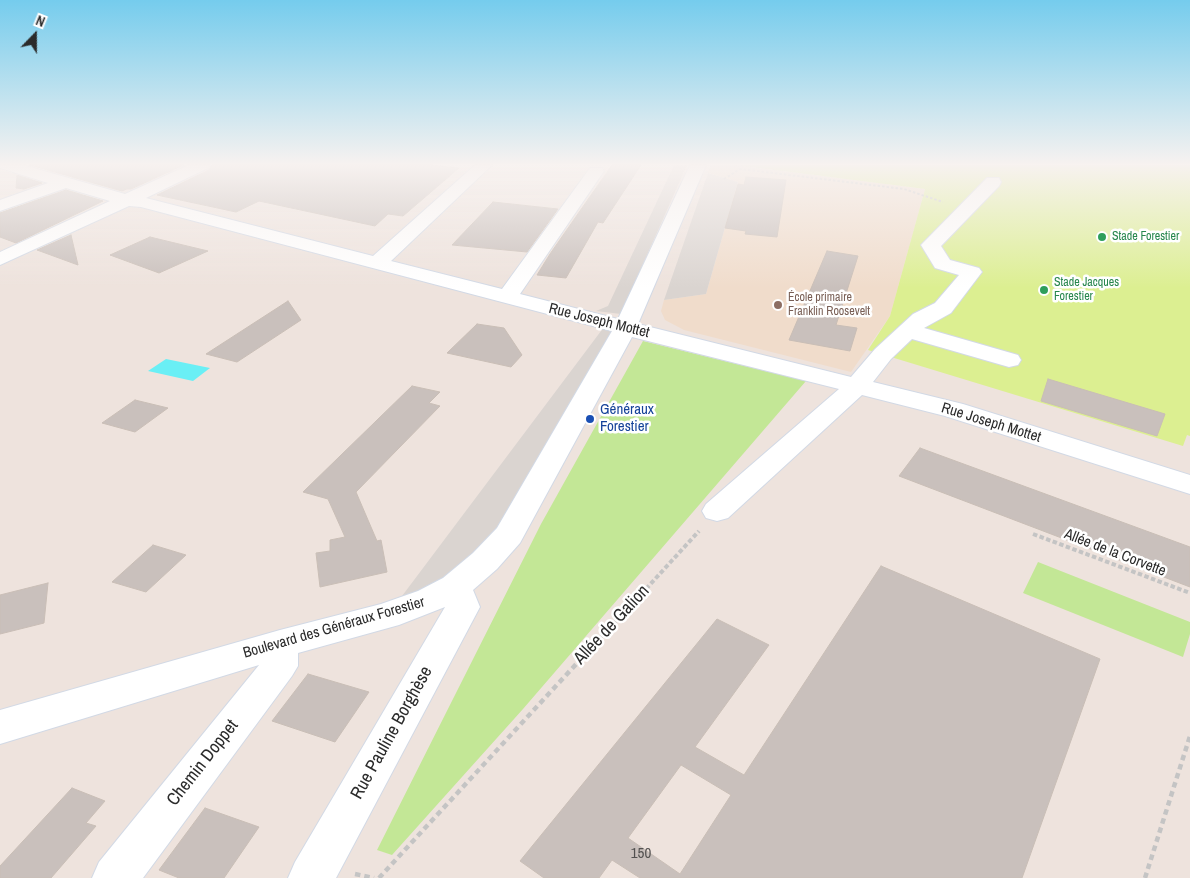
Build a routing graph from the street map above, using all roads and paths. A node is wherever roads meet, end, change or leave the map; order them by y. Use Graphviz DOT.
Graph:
graph roads {
  1 [pos="112,206"];
  2 [pos="156,206"];
  3 [pos="439,206"];
  4 [pos="572,206"];
  5 [pos="680,206"];
  6 [pos="954,206"];
  7 [pos="970,206"];
  8 [pos="966,210"];
  9 [pos="0,259"];
  10 [pos="377,263"];
  11 [pos="506,297"];
  12 [pos="625,328"];
  13 [pos="909,331"];
  14 [pos="1009,360"];
  15 [pos="858,386"];
  16 [pos="1190,485"];
  17 [pos="717,511"];
  18 [pos="1033,534"];
  19 [pos="455,587"];
  20 [pos="1190,593"];
  21 [pos="280,644"];
  22 [pos="0,727"];
  23 [pos="1190,736"];
  24 [pos="114,878"];
  25 [pos="311,878"];
  26 [pos="379,878"];
  27 [pos="1144,878"];
  1 -- 9 [label="street"];
  2 -- 10 [label="street, Rue Joseph Mottet"];
  3 -- 10 [label="street"];
  4 -- 11 [label="street"];
  5 -- 12 [label="street, Boulevard des Généraux Forestier"];
  6 -- 8 [label="path"];
  7 -- 8 [label="street"];
  8 -- 13 [label="street"];
  10 -- 11 [label="street, Rue Joseph Mottet"];
  11 -- 12 [label="street, Rue Joseph Mottet"];
  12 -- 15 [label="street, Rue Joseph Mottet"];
  12 -- 19 [label="street, Boulevard des Généraux Forestier"];
  13 -- 14 [label="street"];
  13 -- 15 [label="street"];
  15 -- 16 [label="street, Rue Joseph Mottet"];
  15 -- 17 [label="street"];
  17 -- 26 [label="path, Allée de Galion"];
  18 -- 20 [label="path, Allée de la Corvette"];
  19 -- 21 [label="street, Boulevard des Généraux Forestier"];
  19 -- 25 [label="street, Rue Pauline Borghèse"];
  21 -- 22 [label="street, Boulevard des Généraux Forestier"];
  21 -- 24 [label="street, Chemin Doppet"];
  23 -- 27 [label="path"];
}
